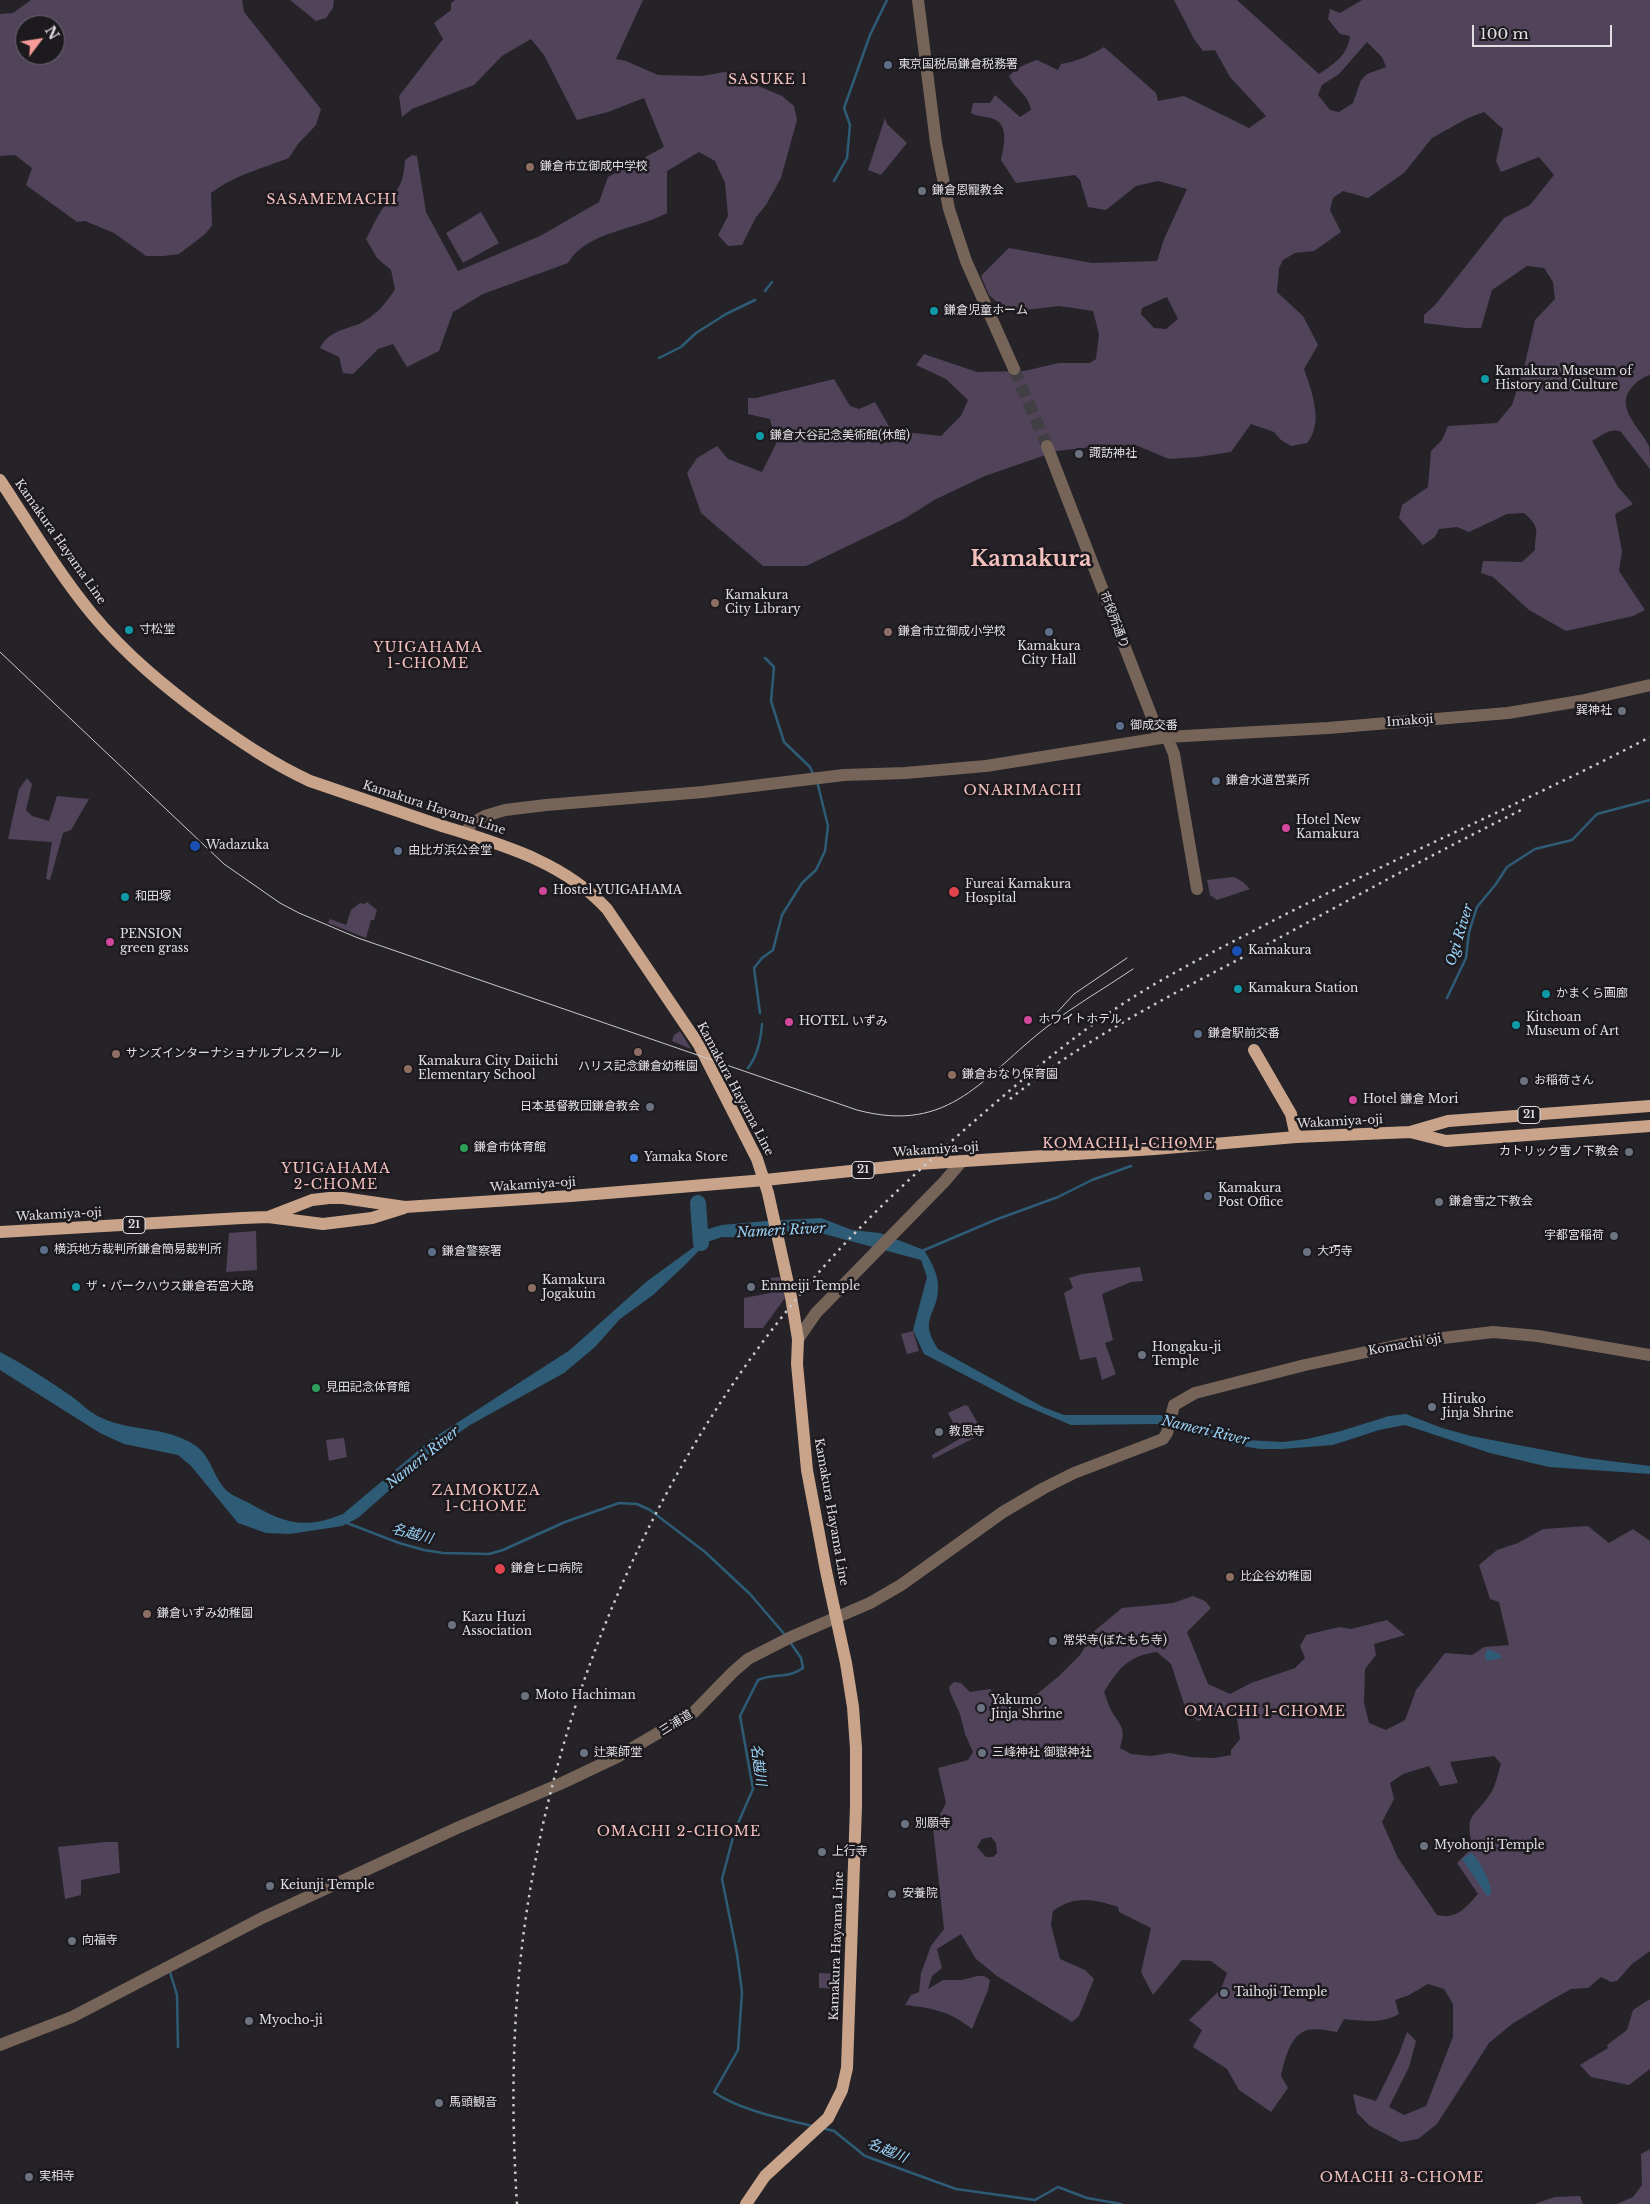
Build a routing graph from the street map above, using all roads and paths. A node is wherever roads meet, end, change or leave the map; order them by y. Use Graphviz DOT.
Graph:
graph roads {
  1 [pos="918,0"];
  2 [pos="1014,369"];
  3 [pos="1047,446"];
  4 [pos="0,480"];
  5 [pos="1650,684"];
  6 [pos="1164,738"];
  7 [pos="465,833"];
  8 [pos="1197,889"];
  9 [pos="1254,1050"];
  10 [pos="1650,1106"];
  11 [pos="1441,1123"];
  12 [pos="1650,1126"];
  13 [pos="1410,1132"];
  14 [pos="1296,1137"];
  15 [pos="1442,1141"];
  16 [pos="962,1161"];
  17 [pos="765,1180"];
  18 [pos="405,1207"];
  19 [pos="268,1217"];
  20 [pos="0,1232"];
  21 [pos="798,1338"];
  22 [pos="1650,1355"];
  23 [pos="836,1618"];
  24 [pos="0,2045"];
  25 [pos="746,2204"];
  1 -- 2 [label="street"];
  3 -- 6 [label="street, 市役所通り"];
  4 -- 7 [label="main road, Kamakura Hayama Line"];
  5 -- 6 [label="street, Imakoji"];
  6 -- 7 [label="street, Imakoji"];
  6 -- 8 [label="street, 市役所通り"];
  7 -- 17 [label="main road, Kamakura Hayama Line"];
  9 -- 14 [label="main road"];
  10 -- 11 [label="main road, 21"];
  11 -- 13 [label="main road, 21"];
  11 -- 15 [label="main road"];
  12 -- 15 [label="main road, 21"];
  13 -- 14 [label="main road, Wakamiya-oji / 21"];
  13 -- 15 [label="main road, 21"];
  14 -- 16 [label="main road, Wakamiya-oji / 21"];
  16 -- 17 [label="main road, Wakamiya-oji / 21"];
  16 -- 21 [label="street"];
  17 -- 18 [label="main road, Wakamiya-oji / 21"];
  17 -- 21 [label="main road, Kamakura Hayama Line"];
  18 -- 19 [label="main road, Wakamiya-oji / 21"];
  18 -- 19 [label="main road, Wakamiya-oji / 21"];
  19 -- 20 [label="main road, Wakamiya-oji / 21"];
  21 -- 23 [label="main road, Kamakura Hayama Line"];
  22 -- 23 [label="street, Komachi ōji"];
  23 -- 24 [label="street, 三浦道"];
  23 -- 25 [label="main road, Kamakura Hayama Line"];
}
